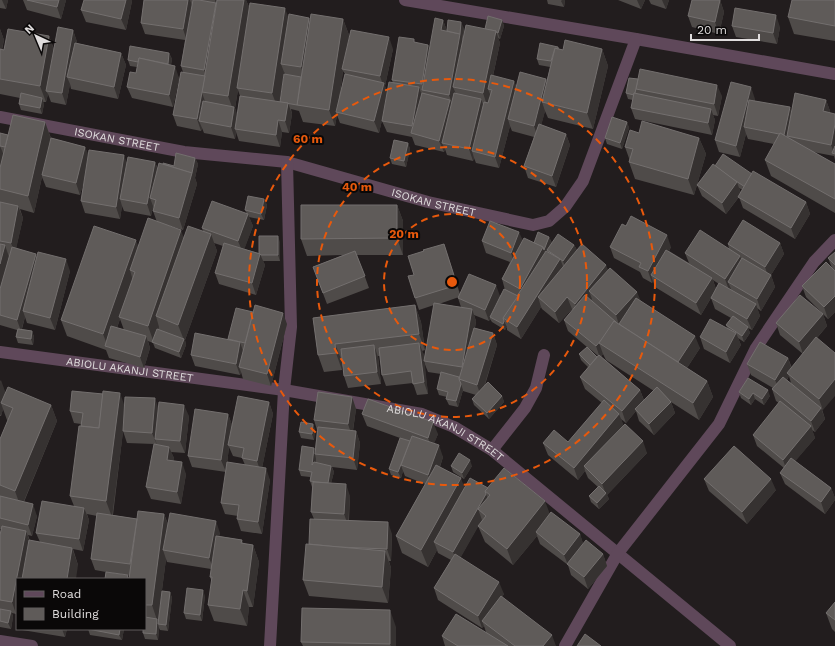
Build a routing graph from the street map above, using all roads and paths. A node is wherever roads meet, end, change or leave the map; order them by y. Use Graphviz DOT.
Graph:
graph roads {
  1 [pos="405,0"];
  2 [pos="636,39"];
  3 [pos="835,74"];
  4 [pos="0,117"];
  5 [pos="287,162"];
  6 [pos="835,240"];
  7 [pos="0,352"];
  8 [pos="544,355"];
  9 [pos="284,390"];
  10 [pos="492,450"];
  11 [pos="618,553"];
  12 [pos="0,641"];
  13 [pos="32,646"];
  14 [pos="270,646"];
  15 [pos="565,646"];
  16 [pos="730,646"];
  1 -- 2 [label="street"];
  2 -- 3 [label="street"];
  2 -- 5 [label="street, ISOKAN STREET"];
  4 -- 5 [label="street, ISOKAN STREET"];
  5 -- 9 [label="street"];
  6 -- 11 [label="street"];
  7 -- 9 [label="street, ABIOLU AKANJI STREET"];
  8 -- 10 [label="street"];
  9 -- 10 [label="street, ABIOLU AKANJI STREET"];
  9 -- 14 [label="street"];
  10 -- 11 [label="street, ABIOLU AKANJI STREET"];
  11 -- 15 [label="street"];
  11 -- 16 [label="street, ABIOLU AKANJI STREET"];
  12 -- 13 [label="street"];
}
